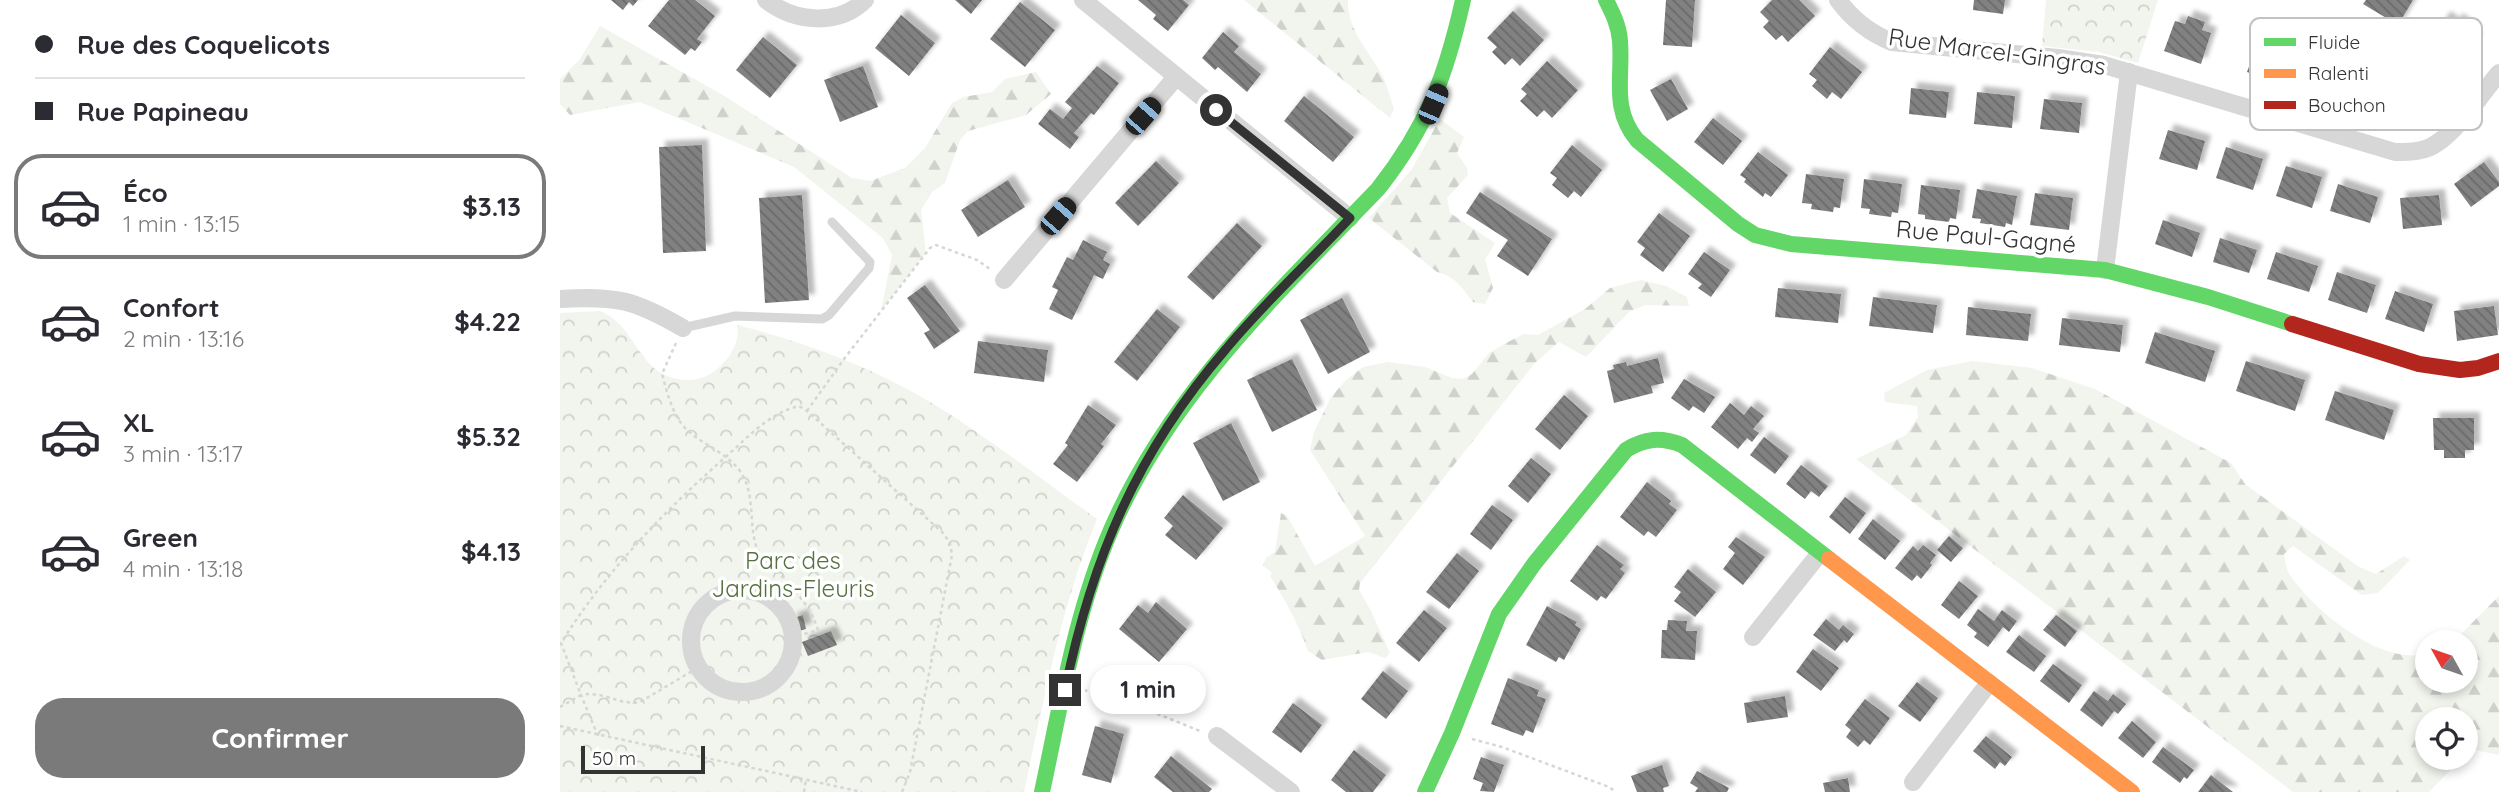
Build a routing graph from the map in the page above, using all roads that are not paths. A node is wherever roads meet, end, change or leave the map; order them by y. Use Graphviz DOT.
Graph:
graph roads {
  1 [pos="766,0"];
  2 [pos="865,0"];
  3 [pos="1083,0"];
  4 [pos="1462,0"];
  5 [pos="1606,0"];
  6 [pos="1838,0"];
  7 [pos="2129,72"];
  8 [pos="2499,73"];
  9 [pos="1176,77"];
  10 [pos="2482,93"];
  11 [pos="2250,109"];
  12 [pos="2319,130"];
  13 [pos="2452,130"];
  14 [pos="1350,218"];
  15 [pos="832,222"];
  16 [pos="2105,270"];
  17 [pos="1004,280"];
  18 [pos="560,299"];
  19 [pos="682,328"];
  20 [pos="2499,361"];
  21 [pos="1820,553"];
  22 [pos="793,637"];
  23 [pos="1753,637"];
  24 [pos="1989,683"];
  25 [pos="1217,736"];
  26 [pos="1913,782"];
  27 [pos="1042,792"];
  28 [pos="1291,792"];
  29 [pos="1425,792"];
  30 [pos="2132,792"];
  1 -- 2 [label="street"];
  3 -- 9 [label="street"];
  4 -- 14 [label="street"];
  5 -- 16 [label="street, Rue Paul-Gagné"];
  6 -- 7 [label="street, Rue Marcel-Gingras"];
  7 -- 11 [label="street, Rue Marcel-Gingras"];
  7 -- 16 [label="street"];
  8 -- 10 [label="street, Rue Marcel-Gingras"];
  9 -- 14 [label="street"];
  9 -- 17 [label="street"];
  12 -- 13 [label="street, Rue Marcel-Gingras"];
  14 -- 27 [label="street"];
  15 -- 19 [label="lane"];
  16 -- 20 [label="street, Rue Paul-Gagné"];
  18 -- 19 [label="street"];
  21 -- 23 [label="street"];
  21 -- 24 [label="street"];
  21 -- 29 [label="street"];
  22 -- 22 [label="street"];
  24 -- 26 [label="street"];
  24 -- 30 [label="street"];
  25 -- 28 [label="street"];
}
